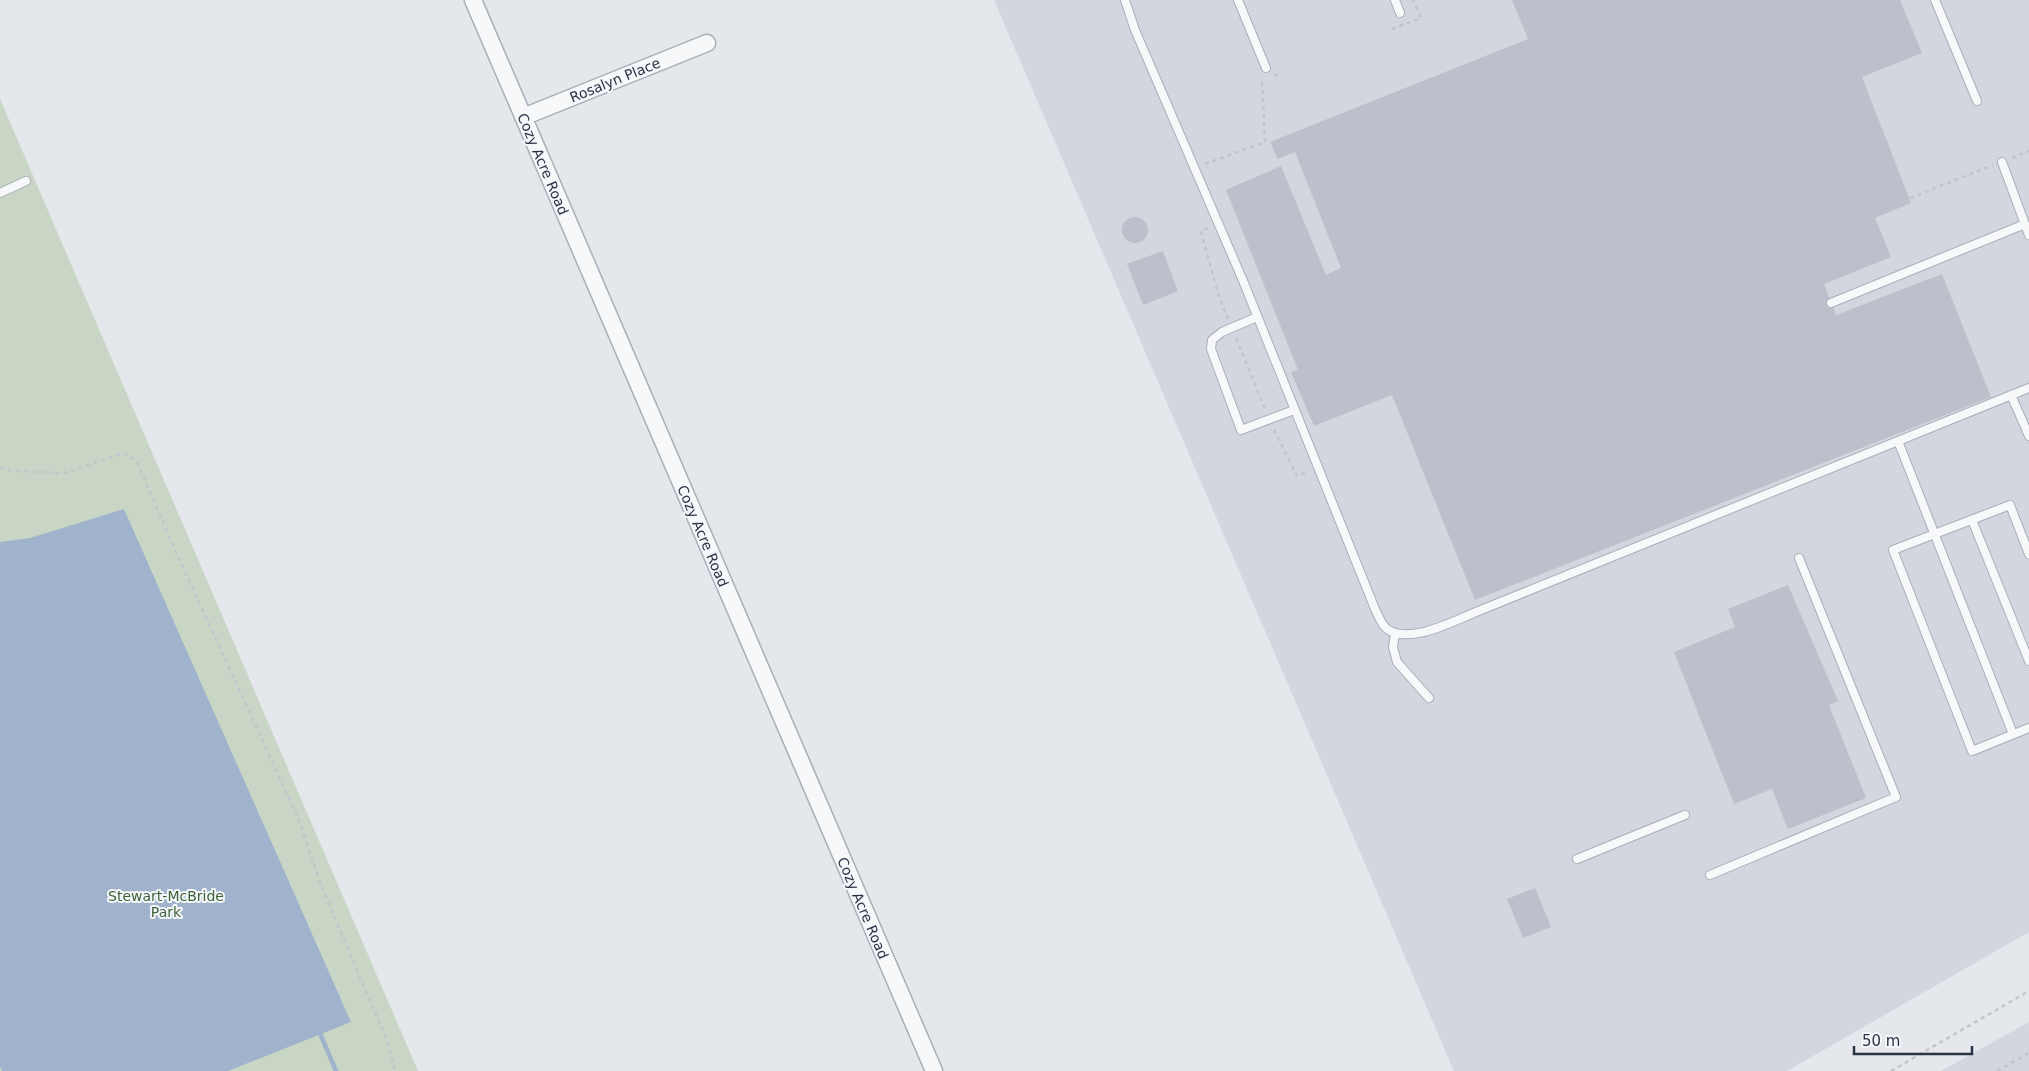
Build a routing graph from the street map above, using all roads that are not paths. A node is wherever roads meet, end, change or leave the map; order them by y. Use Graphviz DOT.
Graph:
graph roads {
  1 [pos="474,0"];
  2 [pos="1125,0"];
  3 [pos="1238,0"];
  4 [pos="1394,0"];
  5 [pos="1935,0"];
  6 [pos="1400,13"];
  7 [pos="707,42"];
  8 [pos="1266,68"];
  9 [pos="1977,101"];
  10 [pos="523,117"];
  11 [pos="2002,162"];
  12 [pos="26,181"];
  13 [pos="0,193"];
  14 [pos="2025,224"];
  15 [pos="2029,235"];
  16 [pos="1831,303"];
  17 [pos="1257,317"];
  18 [pos="2029,388"];
  19 [pos="2012,395"];
  20 [pos="1294,410"];
  21 [pos="2029,436"];
  22 [pos="1898,441"];
  23 [pos="1972,520"];
  24 [pos="1934,534"];
  25 [pos="2029,554"];
  26 [pos="1799,558"];
  27 [pos="1395,633"];
  28 [pos="2029,661"];
  29 [pos="1429,698"];
  30 [pos="2029,728"];
  31 [pos="2013,734"];
  32 [pos="1685,815"];
  33 [pos="1576,859"];
  34 [pos="1710,875"];
  35 [pos="934,1071"];
  1 -- 10 [label="street, Cozy Acre Road"];
  2 -- 17 [label="lane"];
  3 -- 8 [label="lane"];
  4 -- 6 [label="lane"];
  5 -- 9 [label="lane"];
  7 -- 10 [label="street, Rosalyn Place"];
  10 -- 35 [label="street, Cozy Acre Road"];
  11 -- 14 [label="lane"];
  12 -- 13 [label="lane"];
  14 -- 15 [label="lane"];
  14 -- 16 [label="lane"];
  17 -- 20 [label="lane"];
  17 -- 20 [label="lane"];
  18 -- 19 [label="lane"];
  19 -- 21 [label="lane"];
  19 -- 22 [label="lane"];
  20 -- 27 [label="lane"];
  22 -- 24 [label="lane"];
  22 -- 27 [label="lane"];
  23 -- 24 [label="lane"];
  23 -- 25 [label="lane"];
  23 -- 28 [label="lane"];
  24 -- 31 [label="lane"];
  24 -- 31 [label="lane"];
  26 -- 34 [label="lane"];
  27 -- 29 [label="lane"];
  30 -- 31 [label="lane"];
  32 -- 33 [label="lane"];
}
